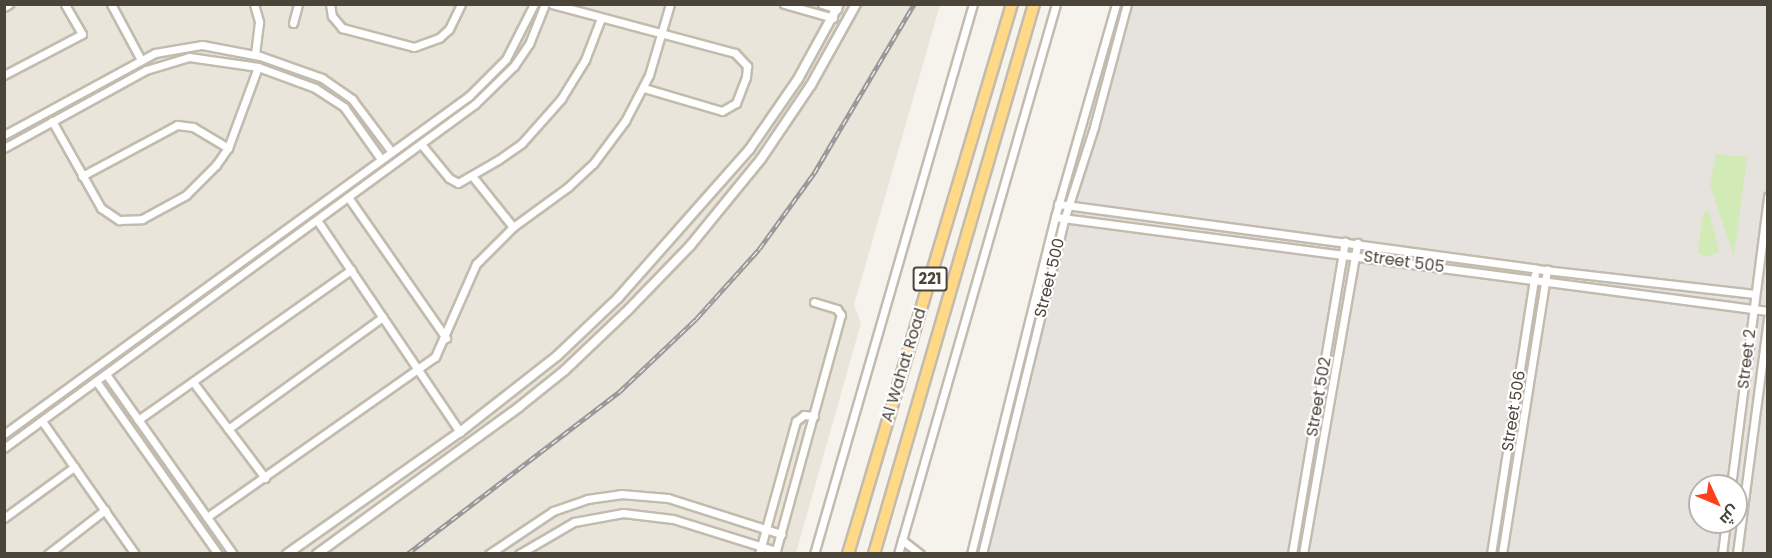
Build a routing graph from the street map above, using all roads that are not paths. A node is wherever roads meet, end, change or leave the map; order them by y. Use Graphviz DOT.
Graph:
graph roads {
  1 [pos="9,4"];
  2 [pos="65,4"];
  3 [pos="111,4"];
  4 [pos="254,4"];
  5 [pos="298,4"];
  6 [pos="330,4"];
  7 [pos="461,4"];
  8 [pos="534,4"];
  9 [pos="545,4"];
  10 [pos="552,4"];
  11 [pos="669,4"];
  12 [pos="784,4"];
  13 [pos="822,4"];
  14 [pos="856,4"];
  15 [pos="973,4"];
  16 [pos="1012,4"];
  17 [pos="1034,4"];
  18 [pos="1056,4"];
  19 [pos="1116,4"];
  20 [pos="1127,4"];
  21 [pos="4,7"];
  22 [pos="838,7"];
  23 [pos="601,18"];
  24 [pos="832,18"];
  25 [pos="293,23"];
  26 [pos="661,34"];
  27 [pos="255,55"];
  28 [pos="141,60"];
  29 [pos="258,67"];
  30 [pos="4,75"];
  31 [pos="644,88"];
  32 [pos="52,122"];
  33 [pos="4,135"];
  34 [pos="421,144"];
  35 [pos="4,148"];
  36 [pos="228,148"];
  37 [pos="391,151"];
  38 [pos="381,159"];
  39 [pos="82,176"];
  40 [pos="473,177"];
  41 [pos="1767,196"];
  42 [pos="348,197"];
  43 [pos="1058,204"];
  44 [pos="1068,206"];
  45 [pos="1055,217"];
  46 [pos="1065,217"];
  47 [pos="317,219"];
  48 [pos="513,227"];
  49 [pos="1344,241"];
  50 [pos="1357,243"];
  51 [pos="1342,253"];
  52 [pos="1355,254"];
  53 [pos="1536,269"];
  54 [pos="351,270"];
  55 [pos="1547,270"];
  56 [pos="1535,279"];
  57 [pos="1546,280"];
  58 [pos="1755,294"];
  59 [pos="814,302"];
  60 [pos="1753,309"];
  61 [pos="1767,311"];
  62 [pos="383,317"];
  63 [pos="1767,317"];
  64 [pos="446,338"];
  65 [pos="419,371"];
  66 [pos="106,374"];
  67 [pos="96,381"];
  68 [pos="193,381"];
  69 [pos="509,394"];
  70 [pos="519,406"];
  71 [pos="814,416"];
  72 [pos="138,420"];
  73 [pos="42,421"];
  74 [pos="228,429"];
  75 [pos="460,432"];
  76 [pos="4,434"];
  77 [pos="4,448"];
  78 [pos="74,467"];
  79 [pos="1732,474"];
  80 [pos="264,478"];
  81 [pos="983,502"];
  82 [pos="994,505"];
  83 [pos="105,510"];
  84 [pos="4,518"];
  85 [pos="207,518"];
  86 [pos="766,530"];
  87 [pos="781,534"];
  88 [pos="1724,534"];
  89 [pos="902,540"];
  90 [pos="760,550"];
  91 [pos="776,552"];
  92 [pos="48,554"];
  93 [pos="135,554"];
  94 [pos="218,554"];
  95 [pos="233,554"];
  96 [pos="287,554"];
  97 [pos="317,554"];
  98 [pos="489,554"];
  99 [pos="519,554"];
  100 [pos="814,554"];
  101 [pos="848,554"];
  102 [pos="874,554"];
  103 [pos="898,554"];
  104 [pos="920,554"];
  105 [pos="971,554"];
  106 [pos="982,554"];
  107 [pos="1292,554"];
  108 [pos="1304,554"];
  109 [pos="1491,554"];
  110 [pos="1502,554"];
  111 [pos="1722,554"];
  112 [pos="1737,554"];
  1 -- 21 [label="street"];
  2 -- 30 [label="street"];
  3 -- 28 [label="street"];
  4 -- 27 [label="street"];
  5 -- 25 [label="street"];
  6 -- 7 [label="street"];
  8 -- 37 [label="street"];
  9 -- 34 [label="street"];
  10 -- 23 [label="street"];
  11 -- 26 [label="street"];
  12 -- 24 [label="street"];
  13 -- 22 [label="street"];
  14 -- 70 [label="street"];
  15 -- 100 [label="street, Al Wahat Road / 221"];
  16 -- 101 [label="highway, Al Wahat Road / 221"];
  17 -- 102 [label="highway, Al Wahat Road / 221"];
  18 -- 89 [label="street, 221"];
  19 -- 43 [label="street, Street 500"];
  20 -- 44 [label="street, Street 500"];
  22 -- 24 [label="street"];
  23 -- 26 [label="street"];
  23 -- 40 [label="street"];
  24 -- 69 [label="street"];
  26 -- 31 [label="street"];
  26 -- 31 [label="street"];
  27 -- 28 [label="street"];
  27 -- 37 [label="street"];
  28 -- 33 [label="street"];
  29 -- 32 [label="street"];
  29 -- 36 [label="street"];
  29 -- 38 [label="street"];
  31 -- 48 [label="street"];
  32 -- 35 [label="street"];
  32 -- 39 [label="street"];
  34 -- 40 [label="street"];
  34 -- 42 [label="street"];
  36 -- 39 [label="street"];
  36 -- 39 [label="street"];
  37 -- 38 [label="street"];
  38 -- 76 [label="street"];
  40 -- 48 [label="street"];
  41 -- 58 [label="street, Street 2"];
  42 -- 47 [label="street"];
  42 -- 64 [label="street"];
  43 -- 44 [label="street, Street 505"];
  43 -- 45 [label="street, Street 500"];
  44 -- 46 [label="street, Street 500"];
  44 -- 49 [label="street, Street 505"];
  45 -- 46 [label="street, Street 505"];
  45 -- 81 [label="street, Street 500"];
  46 -- 51 [label="street, Street 505"];
  46 -- 82 [label="street, Street 500"];
  47 -- 54 [label="street"];
  47 -- 66 [label="street"];
  48 -- 64 [label="street"];
  49 -- 50 [label="street, Street 505"];
  49 -- 51 [label="street, Street 502"];
  50 -- 52 [label="street, Street 502"];
  50 -- 53 [label="street, Street 505"];
  51 -- 52 [label="street, Street 505"];
  51 -- 107 [label="street, Street 502"];
  52 -- 56 [label="street, Street 505"];
  52 -- 108 [label="street, Street 502"];
  53 -- 55 [label="street, Street 505"];
  53 -- 56 [label="street, Street 506"];
  54 -- 62 [label="street"];
  54 -- 68 [label="street"];
  55 -- 57 [label="street, Street 506"];
  55 -- 58 [label="street, Street 505"];
  56 -- 57 [label="street, Street 505"];
  56 -- 109 [label="street, Street 506"];
  57 -- 60 [label="street, Street 505"];
  57 -- 110 [label="street, Street 506"];
  58 -- 60 [label="street, Street 2"];
  59 -- 71 [label="street"];
  60 -- 61 [label="street, Street 505"];
  60 -- 79 [label="street, Street 2"];
  62 -- 65 [label="street"];
  62 -- 74 [label="street"];
  63 -- 112 [label="street, Street 2"];
  64 -- 65 [label="street"];
  65 -- 75 [label="street"];
  65 -- 80 [label="street"];
  66 -- 67 [label="street"];
  66 -- 72 [label="street"];
  67 -- 73 [label="street"];
  67 -- 94 [label="street"];
  68 -- 72 [label="street"];
  68 -- 74 [label="street"];
  69 -- 70 [label="street"];
  69 -- 75 [label="street"];
  70 -- 97 [label="street"];
  71 -- 86 [label="street"];
  71 -- 87 [label="street"];
  72 -- 85 [label="street"];
  73 -- 77 [label="street"];
  73 -- 78 [label="street"];
  74 -- 80 [label="street"];
  75 -- 96 [label="street"];
  78 -- 83 [label="street"];
  78 -- 84 [label="street"];
  80 -- 85 [label="street"];
  81 -- 82 [label="street"];
  81 -- 105 [label="street, Street 500"];
  82 -- 106 [label="street, Street 500"];
  83 -- 92 [label="street"];
  83 -- 93 [label="street"];
  85 -- 95 [label="street"];
  86 -- 87 [label="street"];
  86 -- 90 [label="street"];
  86 -- 98 [label="street"];
  87 -- 91 [label="street"];
  88 -- 111 [label="street"];
  89 -- 103 [label="street, 221"];
  89 -- 104 [label="street"];
  90 -- 91 [label="street"];
  90 -- 99 [label="street"];
}
